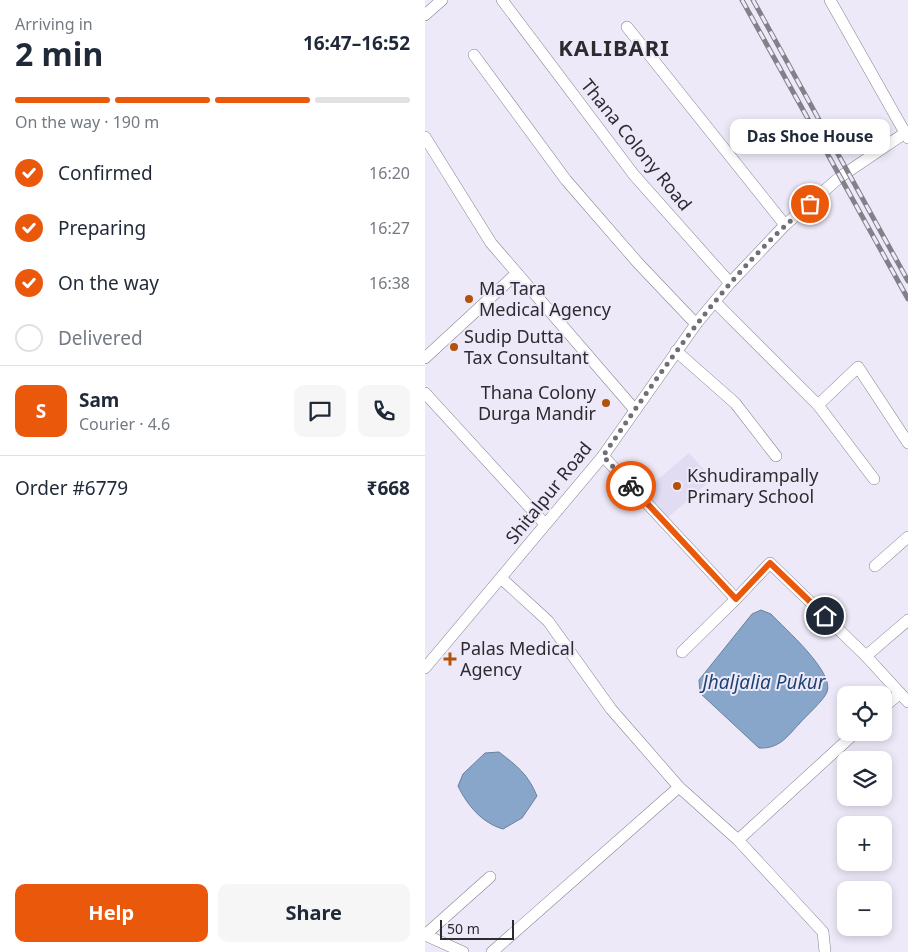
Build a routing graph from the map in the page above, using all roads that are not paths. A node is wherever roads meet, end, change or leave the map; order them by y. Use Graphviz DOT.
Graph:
graph roads {
  1 [pos="442,0"];
  2 [pos="502,0"];
  3 [pos="830,0"];
  4 [pos="425,15"];
  5 [pos="627,27"];
  6 [pos="474,55"];
  7 [pos="907,134"];
  8 [pos="425,137"];
  9 [pos="785,225"];
  10 [pos="516,274"];
  11 [pos="730,283"];
  12 [pos="715,302"];
  13 [pos="696,324"];
  14 [pos="676,351"];
  15 [pos="425,358"];
  16 [pos="425,393"];
  17 [pos="818,405"];
  18 [pos="635,410"];
  19 [pos="908,443"];
  20 [pos="603,456"];
  21 [pos="776,456"];
  22 [pos="874,479"];
  23 [pos="545,524"];
  24 [pos="908,537"];
  25 [pos="875,566"];
  26 [pos="502,578"];
  27 [pos="736,599"];
  28 [pos="908,620"];
  29 [pos="682,652"];
  30 [pos="866,656"];
  31 [pos="425,668"];
  32 [pos="899,693"];
  33 [pos="892,700"];
  34 [pos="908,702"];
  35 [pos="846,741"];
  36 [pos="679,787"];
  37 [pos="738,840"];
  38 [pos="490,877"];
  39 [pos="425,935"];
  40 [pos="463,952"];
  41 [pos="492,952"];
  42 [pos="825,952"];
  1 -- 4 [label="street"];
  2 -- 11 [label="street, Thana Colony Road"];
  3 -- 7 [label="street"];
  5 -- 9 [label="street"];
  6 -- 13 [label="street"];
  7 -- 9 [label="street, Shitalpur Road"];
  8 -- 10 [label="street"];
  9 -- 11 [label="street, Shitalpur Road"];
  10 -- 15 [label="street"];
  10 -- 18 [label="street"];
  11 -- 12 [label="street, Shitalpur Road"];
  12 -- 13 [label="street, Shitalpur Road"];
  12 -- 17 [label="street"];
  13 -- 14 [label="street, Shitalpur Road"];
  14 -- 18 [label="street, Shitalpur Road"];
  14 -- 21 [label="street"];
  16 -- 23 [label="street"];
  17 -- 19 [label="street"];
  17 -- 22 [label="street"];
  18 -- 20 [label="street, Shitalpur Road"];
  20 -- 23 [label="street, Shitalpur Road"];
  20 -- 27 [label="street"];
  23 -- 26 [label="street, Shitalpur Road"];
  24 -- 25 [label="street"];
  26 -- 31 [label="street, Shitalpur Road"];
  26 -- 36 [label="street"];
  27 -- 29 [label="street"];
  27 -- 30 [label="street"];
  28 -- 30 [label="street"];
  30 -- 32 [label="street"];
  32 -- 33 [label="street"];
  32 -- 34 [label="street"];
  35 -- 37 [label="street"];
  36 -- 37 [label="street"];
  36 -- 41 [label="street"];
  37 -- 42 [label="street"];
  38 -- 39 [label="street"];
  39 -- 40 [label="street"];
}
